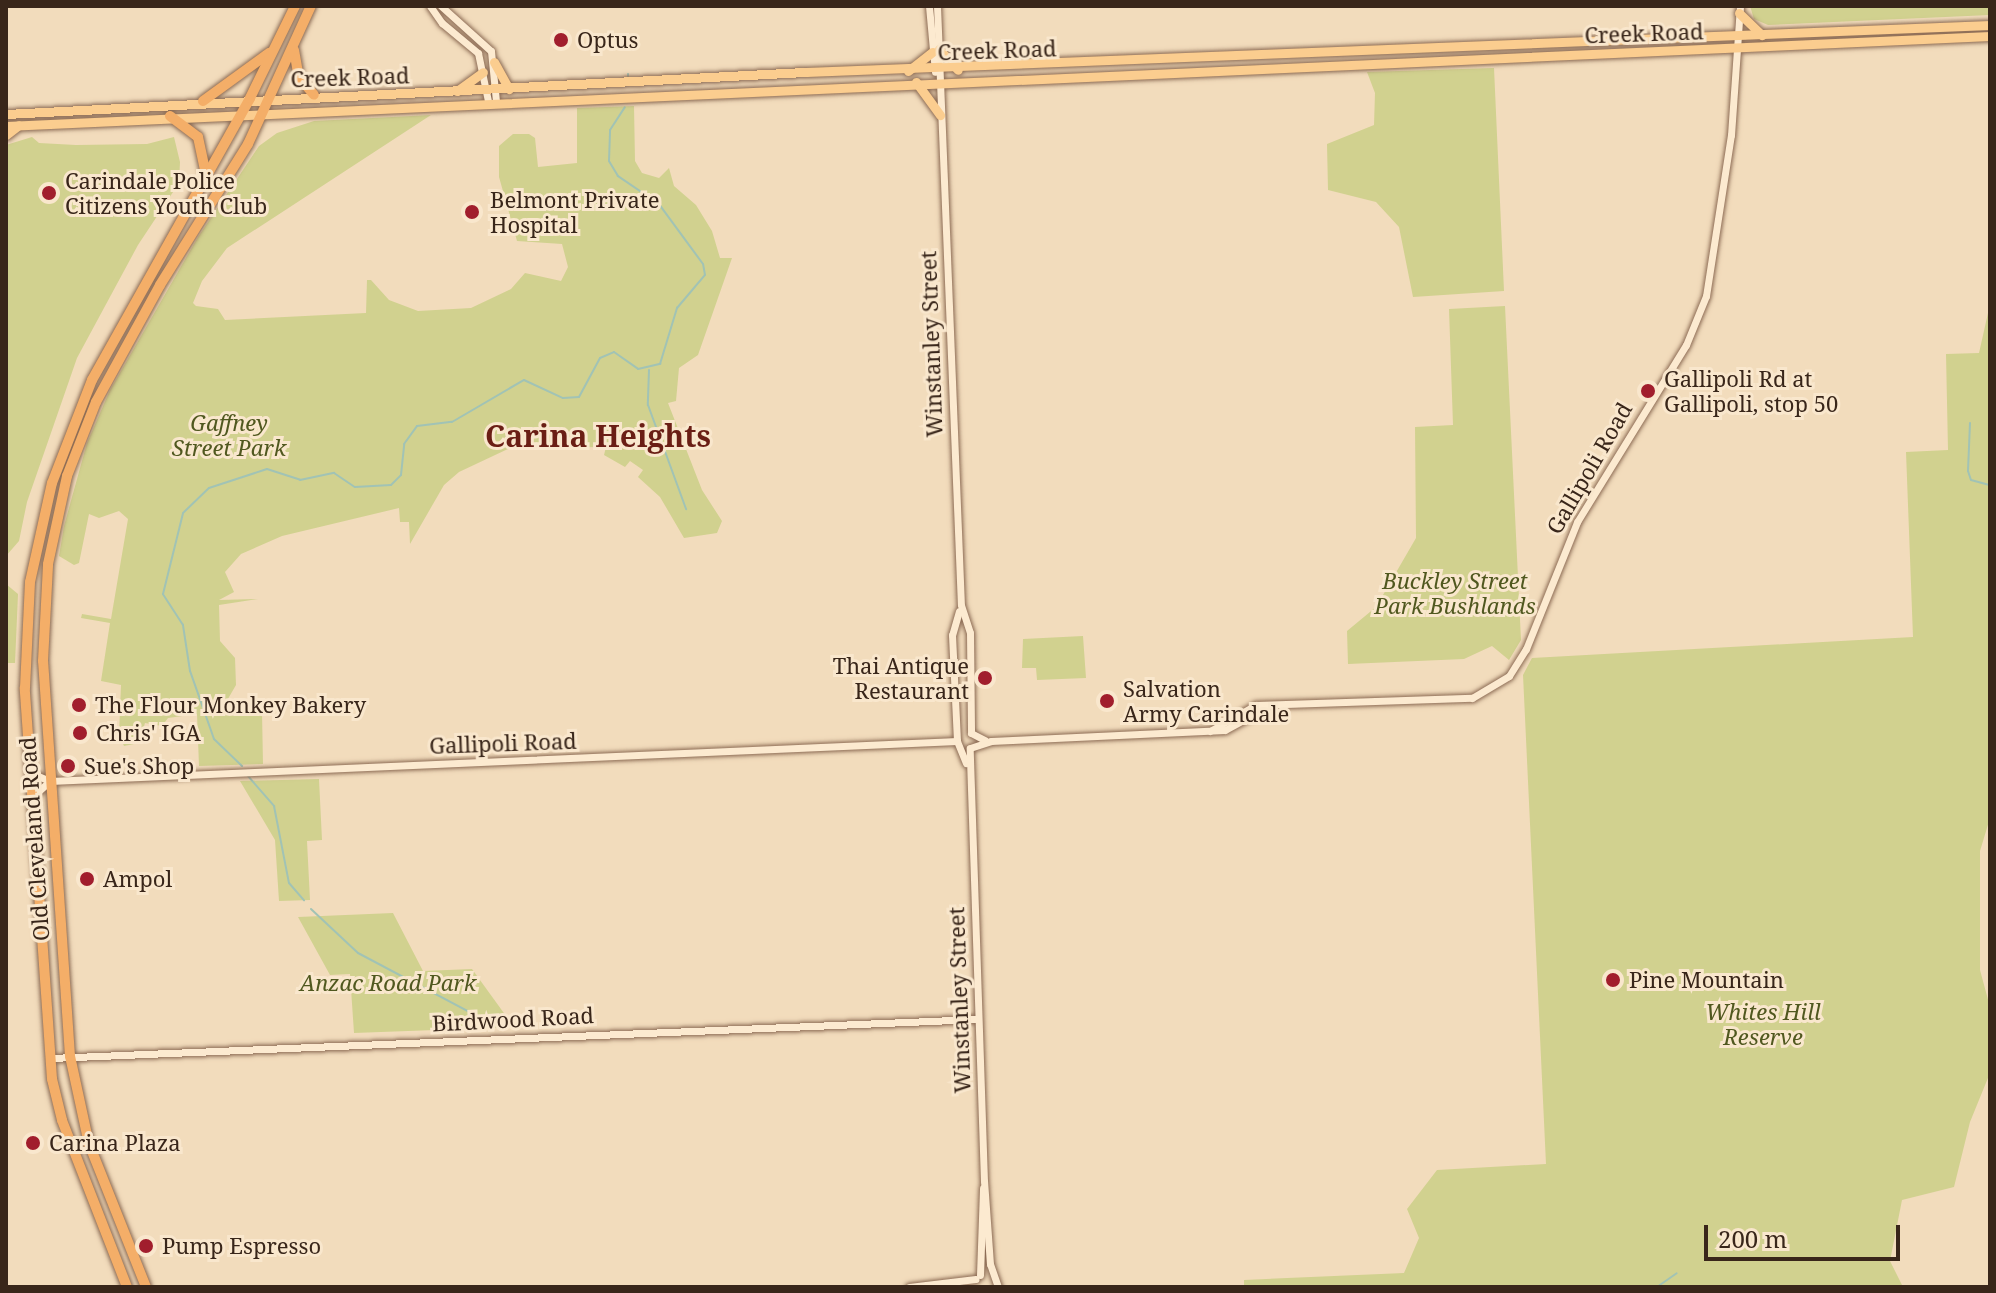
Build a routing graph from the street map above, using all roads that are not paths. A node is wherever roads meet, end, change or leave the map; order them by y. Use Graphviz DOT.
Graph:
graph roads {
  1 [pos="295,6"];
  2 [pos="311,6"];
  3 [pos="430,6"];
  4 [pos="441,6"];
  5 [pos="929,6"];
  6 [pos="937,6"];
  7 [pos="1740,9"];
  8 [pos="1990,25"];
  9 [pos="1762,35"];
  10 [pos="1990,36"];
  11 [pos="1736,41"];
  12 [pos="294,48"];
  13 [pos="935,50"];
  14 [pos="272,51"];
  15 [pos="494,62"];
  16 [pos="958,70"];
  17 [pos="908,71"];
  18 [pos="483,72"];
  19 [pos="937,74"];
  20 [pos="916,82"];
  21 [pos="509,89"];
  22 [pos="457,91"];
  23 [pos="314,95"];
  24 [pos="491,96"];
  25 [pos="271,97"];
  26 [pos="250,98"];
  27 [pos="203,101"];
  28 [pos="264,111"];
  29 [pos="242,112"];
  30 [pos="6,114"];
  31 [pos="940,115"];
  32 [pos="170,116"];
  33 [pos="19,125"];
  34 [pos="6,126"];
  35 [pos="6,135"];
  36 [pos="206,174"];
  37 [pos="961,605"];
  38 [pos="967,628"];
  39 [pos="954,630"];
  40 [pos="969,639"];
  41 [pos="954,641"];
  42 [pos="972,734"];
  43 [pos="958,741"];
  44 [pos="991,741"];
  45 [pos="972,747"];
  46 [pos="968,768"];
  47 [pos="31,773"];
  48 [pos="50,781"];
  49 [pos="32,797"];
  50 [pos="977,1019"];
  51 [pos="70,1056"];
  52 [pos="51,1058"];
  53 [pos="984,1181"];
  54 [pos="993,1275"];
  55 [pos="977,1280"];
  56 [pos="953,1286"];
  57 [pos="127,1287"];
  58 [pos="146,1287"];
  59 [pos="909,1287"];
  60 [pos="998,1287"];
  1 -- 14 [label="highway, Old Cleveland Road"];
  2 -- 12 [label="highway, Old Cleveland Road"];
  3 -- 18 [label="street"];
  4 -- 15 [label="street"];
  5 -- 13 [label="street, Winstanley Street"];
  6 -- 13 [label="street, Winstanley Street"];
  7 -- 9 [label="main road"];
  7 -- 11 [label="street, Gallipoli Road"];
  8 -- 9 [label="main road, Creek Road"];
  9 -- 11 [label="main road, Creek Road"];
  10 -- 11 [label="main road, Creek Road"];
  11 -- 16 [label="main road, Creek Road"];
  11 -- 19 [label="main road, Creek Road"];
  11 -- 44 [label="street, Gallipoli Road"];
  12 -- 23 [label="highway"];
  12 -- 25 [label="highway, Old Cleveland Road"];
  13 -- 16 [label="main road"];
  13 -- 17 [label="main road"];
  13 -- 19 [label="street, Winstanley Street"];
  14 -- 26 [label="highway, Old Cleveland Road"];
  14 -- 27 [label="highway"];
  15 -- 21 [label="main road"];
  15 -- 24 [label="street"];
  16 -- 19 [label="main road, Creek Road"];
  17 -- 19 [label="main road, Creek Road"];
  17 -- 21 [label="main road, Creek Road"];
  18 -- 22 [label="main road"];
  18 -- 24 [label="street"];
  19 -- 20 [label="main road, Creek Road"];
  19 -- 31 [label="street, Winstanley Street"];
  20 -- 24 [label="main road, Creek Road"];
  20 -- 31 [label="main road"];
  21 -- 24 [label="main road, Creek Road"];
  22 -- 23 [label="main road, Creek Road"];
  22 -- 24 [label="main road, Creek Road"];
  23 -- 25 [label="main road, Creek Road"];
  24 -- 28 [label="main road, Creek Road"];
  25 -- 26 [label="main road, Creek Road"];
  25 -- 28 [label="highway, Old Cleveland Road"];
  26 -- 27 [label="main road, Creek Road"];
  26 -- 29 [label="highway, Old Cleveland Road"];
  27 -- 30 [label="main road, Creek Road"];
  28 -- 29 [label="main road, Creek Road"];
  28 -- 48 [label="highway, Old Cleveland Road"];
  29 -- 32 [label="main road, Creek Road"];
  29 -- 36 [label="highway, Old Cleveland Road"];
  31 -- 37 [label="street, Winstanley Street"];
  32 -- 33 [label="main road, Creek Road"];
  32 -- 36 [label="highway"];
  33 -- 34 [label="main road, Creek Road"];
  33 -- 35 [label="main road"];
  36 -- 47 [label="highway, Old Cleveland Road"];
  37 -- 38 [label="street, Winstanley Street"];
  37 -- 39 [label="street, Winstanley Street"];
  38 -- 39 [label="street"];
  38 -- 40 [label="street, Winstanley Street"];
  39 -- 41 [label="street, Winstanley Street"];
  40 -- 41 [label="street"];
  40 -- 42 [label="street, Winstanley Street"];
  41 -- 43 [label="street, Winstanley Street"];
  42 -- 43 [label="street"];
  42 -- 44 [label="street, Gallipoli Road"];
  42 -- 45 [label="street, Winstanley Street"];
  43 -- 45 [label="street"];
  43 -- 46 [label="street, Winstanley Street"];
  43 -- 48 [label="street, Gallipoli Road"];
  44 -- 45 [label="street, Gallipoli Road"];
  45 -- 46 [label="street, Winstanley Street"];
  46 -- 50 [label="street, Winstanley Street"];
  47 -- 48 [label="street"];
  47 -- 49 [label="highway, Old Cleveland Road"];
  48 -- 49 [label="street"];
  48 -- 51 [label="highway, Old Cleveland Road"];
  49 -- 52 [label="highway, Old Cleveland Road"];
  50 -- 51 [label="street, Birdwood Road"];
  50 -- 53 [label="street, Winstanley Street"];
  51 -- 52 [label="street, Birdwood Road"];
  51 -- 58 [label="highway, Old Cleveland Road"];
  52 -- 57 [label="highway, Old Cleveland Road"];
  53 -- 54 [label="street, Winstanley Street"];
  53 -- 55 [label="street, Winstanley Street"];
  54 -- 55 [label="street"];
  54 -- 60 [label="street, Winstanley Street"];
  55 -- 56 [label="street"];
  56 -- 59 [label="street"];
}
